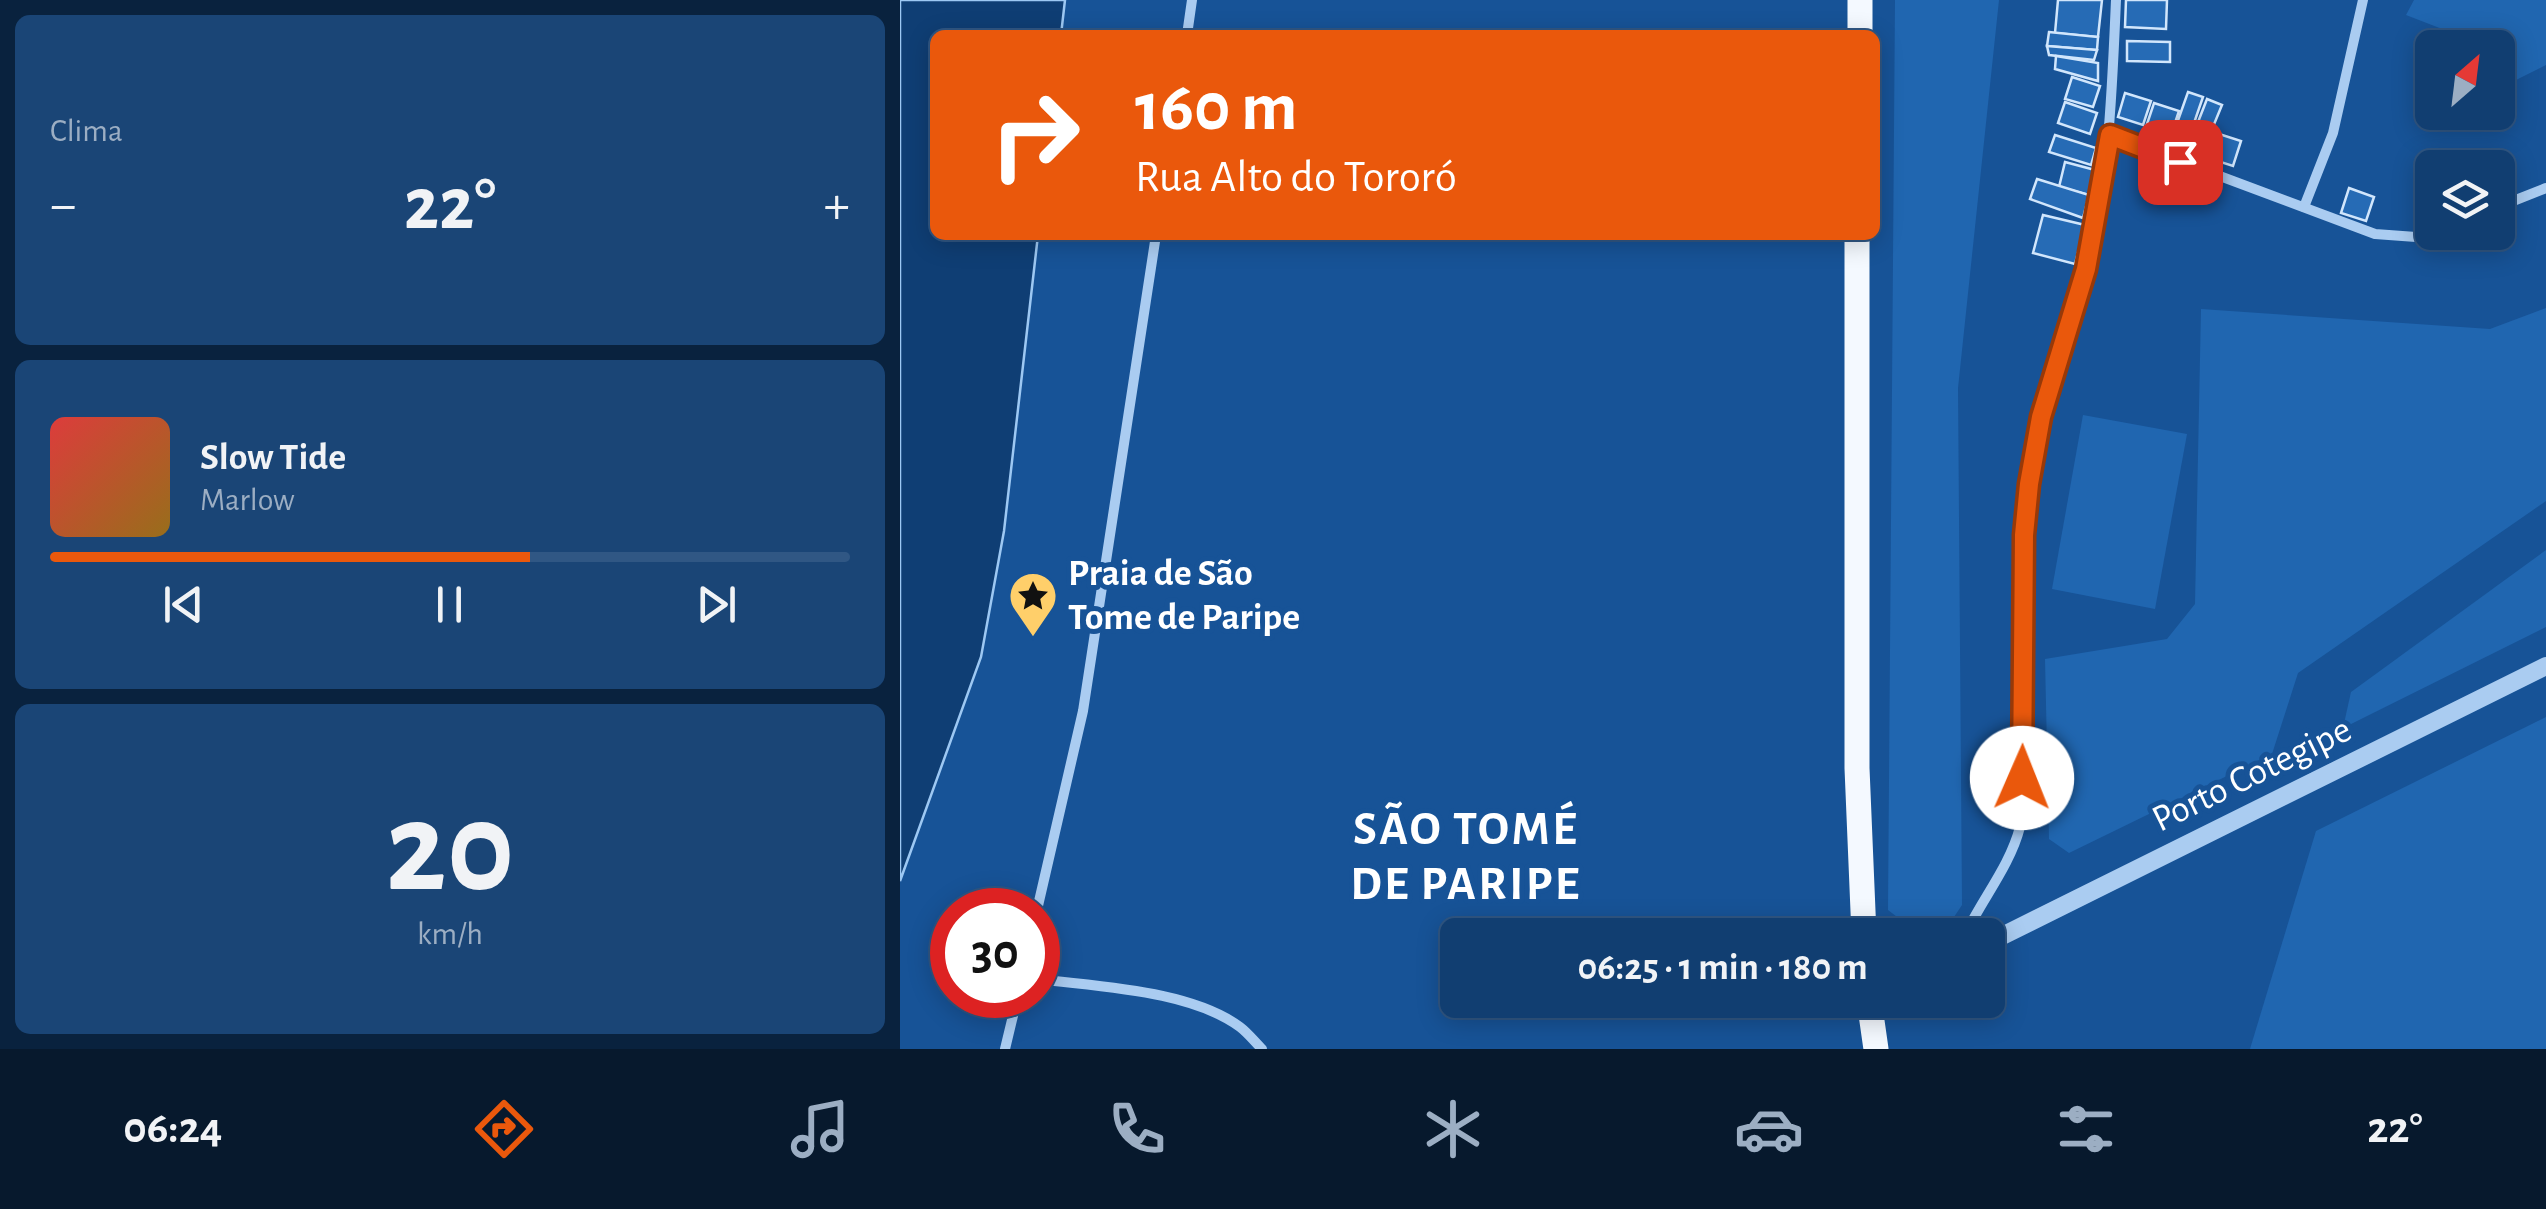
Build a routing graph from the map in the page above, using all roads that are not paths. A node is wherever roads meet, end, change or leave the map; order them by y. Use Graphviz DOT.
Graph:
graph roads {
  1 [pos="1192,0"];
  2 [pos="2116,0"];
  3 [pos="2363,0"];
  4 [pos="1188,30"];
  5 [pos="2110,135"];
  6 [pos="2546,188"];
  7 [pos="2515,200"];
  8 [pos="2304,207"];
  9 [pos="2415,237"];
  10 [pos="1155,240"];
  11 [pos="1857,240"];
  12 [pos="2546,666"];
  13 [pos="1042,888"];
  14 [pos="1863,918"];
  15 [pos="1973,918"];
  16 [pos="2005,935"];
  17 [pos="1060,982"];
  18 [pos="1012,1018"];
  19 [pos="1872,1018"];
  20 [pos="1005,1049"];
  21 [pos="1262,1049"];
  22 [pos="1876,1049"];
  1 -- 4 [label="street"];
  2 -- 5 [label="street"];
  3 -- 8 [label="street"];
  5 -- 8 [label="street"];
  5 -- 15 [label="street"];
  6 -- 7 [label="street"];
  8 -- 9 [label="street"];
  10 -- 13 [label="street"];
  11 -- 14 [label="main road"];
  12 -- 16 [label="street, Porto Cotegipe"];
  17 -- 21 [label="street"];
  18 -- 20 [label="street"];
  19 -- 22 [label="main road"];
}
